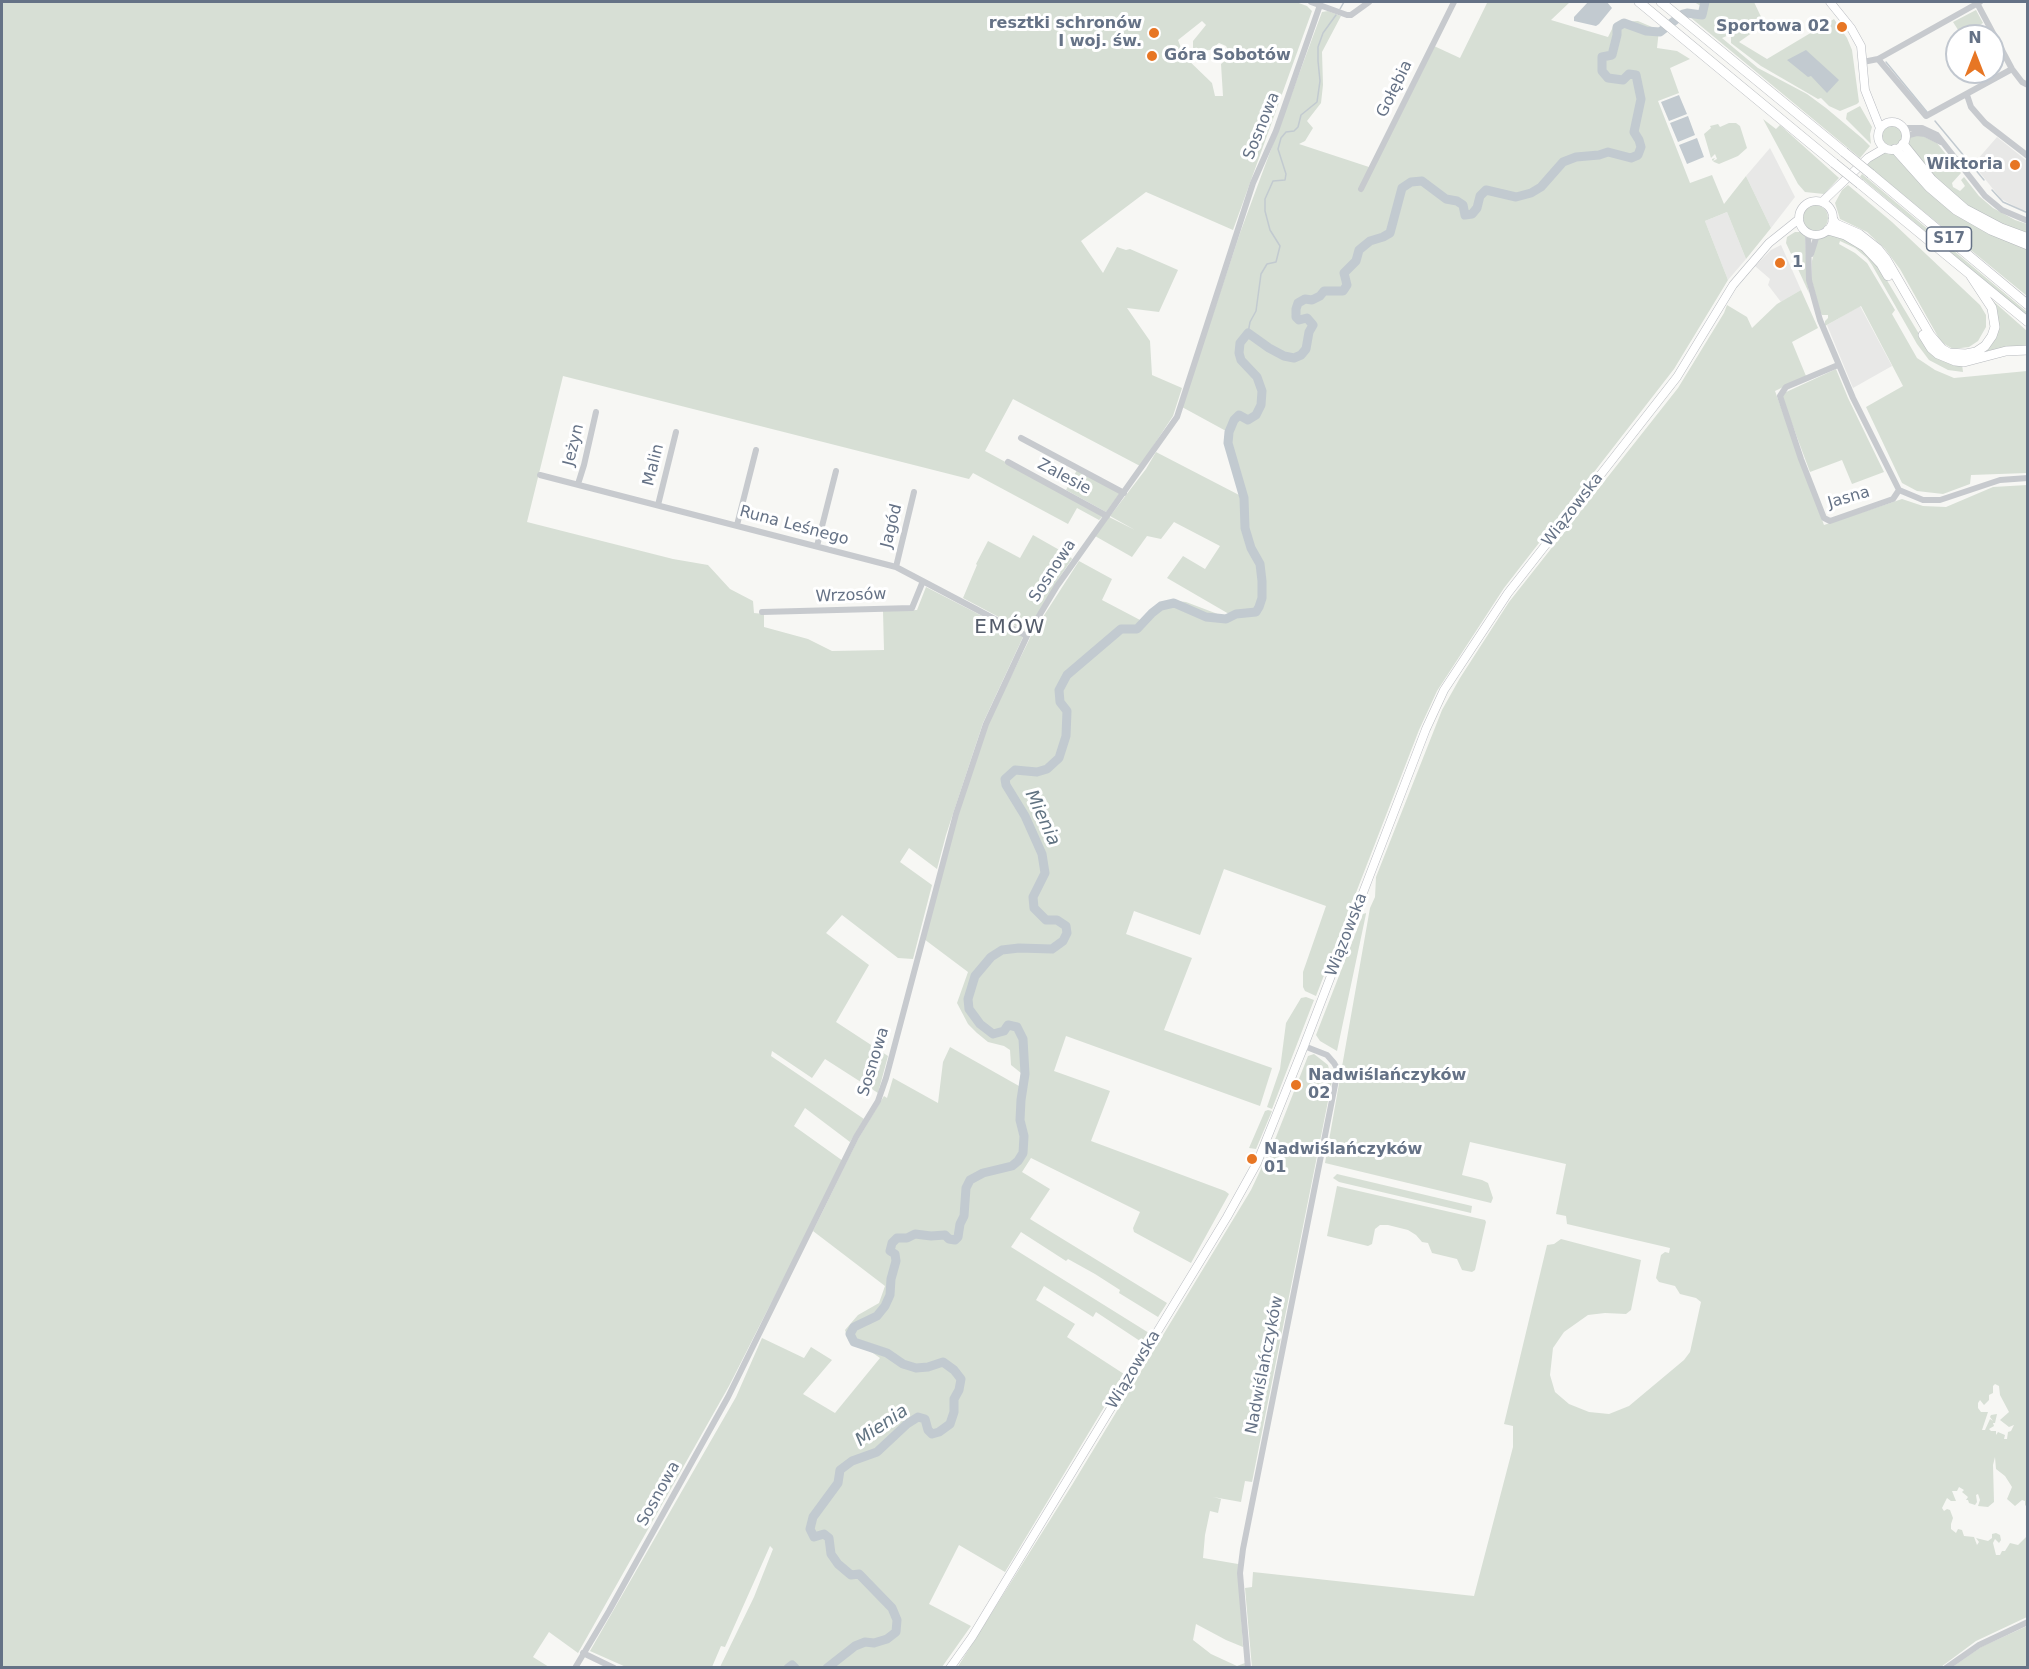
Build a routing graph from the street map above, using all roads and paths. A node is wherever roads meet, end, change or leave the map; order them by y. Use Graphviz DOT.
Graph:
graph roads {
  1 [pos="1311,2"];
  2 [pos="1369,2"];
  3 [pos="1454,2"];
  4 [pos="1639,2"];
  5 [pos="1830,2"];
  6 [pos="1979,2"];
  7 [pos="1664,4"];
  8 [pos="1320,5"];
  9 [pos="1878,59"];
  10 [pos="1863,62"];
  11 [pos="2012,69"];
  12 [pos="2028,85"];
  13 [pos="1967,95"];
  14 [pos="1884,126"];
  15 [pos="1895,141"];
  16 [pos="2028,156"];
  17 [pos="1361,189"];
  18 [pos="1837,189"];
  19 [pos="1822,202"];
  20 [pos="1829,207"];
  21 [pos="1799,219"];
  22 [pos="1833,220"];
  23 [pos="2028,221"];
  24 [pos="1828,230"];
  25 [pos="1805,231"];
  26 [pos="1784,232"];
  27 [pos="1817,235"];
  28 [pos="2028,238"];
  29 [pos="2028,245"];
  30 [pos="1809,266"];
  31 [pos="1971,276"];
  32 [pos="2028,305"];
  33 [pos="2028,322"];
  34 [pos="2028,350"];
  35 [pos="1838,364"];
  36 [pos="597,412"];
  37 [pos="676,432"];
  38 [pos="1021,438"];
  39 [pos="756,450"];
  40 [pos="1008,462"];
  41 [pos="836,471"];
  42 [pos="540,475"];
  43 [pos="2028,478"];
  44 [pos="578,484"];
  45 [pos="1899,490"];
  46 [pos="914,492"];
  47 [pos="1124,493"];
  48 [pos="658,505"];
  49 [pos="1107,516"];
  50 [pos="737,525"];
  51 [pos="817,546"];
  52 [pos="896,567"];
  53 [pos="923,581"];
  54 [pos="762,612"];
  55 [pos="1027,636"];
  56 [pos="1304,1046"];
  57 [pos="2028,1622"];
  58 [pos="584,1653"];
  59 [pos="575,1668"];
  60 [pos="614,1668"];
  61 [pos="950,1668"];
  62 [pos="1248,1668"];
  63 [pos="1946,1668"];
  1 -- 8 [label="street"];
  2 -- 8 [label="street"];
  3 -- 17 [label="street, Gołębia"];
  4 -- 31 [label="highway, S17, bridge"];
  5 -- 10 [label="main road"];
  6 -- 9 [label="street"];
  6 -- 11 [label="street"];
  7 -- 32 [label="highway, S17, bridge"];
  8 -- 47 [label="street, Sosnowa"];
  9 -- 10 [label="street"];
  9 -- 13 [label="street"];
  10 -- 14 [label="main road"];
  11 -- 12 [label="street"];
  11 -- 13 [label="street"];
  13 -- 16 [label="street"];
  14 -- 15 [label="main road"];
  14 -- 15 [label="main road"];
  15 -- 18 [label="main road"];
  15 -- 23 [label="street"];
  15 -- 28 [label="highway"];
  15 -- 29 [label="highway"];
  18 -- 19 [label="main road"];
  18 -- 20 [label="main road"];
  19 -- 20 [label="main road"];
  19 -- 21 [label="main road"];
  20 -- 22 [label="main road"];
  21 -- 25 [label="main road"];
  21 -- 26 [label="main road, Wiązowska"];
  22 -- 24 [label="main road"];
  22 -- 31 [label="highway"];
  24 -- 27 [label="main road"];
  24 -- 34 [label="highway"];
  25 -- 26 [label="main road"];
  25 -- 27 [label="main road"];
  25 -- 30 [label="street"];
  26 -- 56 [label="main road, Wiązowska"];
  27 -- 30 [label="street"];
  30 -- 35 [label="street"];
  31 -- 33 [label="highway, S17"];
  35 -- 45 [label="street"];
  35 -- 45 [label="street, Jasna"];
  36 -- 44 [label="street, Jeżyn"];
  37 -- 48 [label="street, Malin"];
  38 -- 47 [label="street"];
  39 -- 50 [label="street"];
  40 -- 49 [label="street, Zalesie"];
  41 -- 51 [label="street"];
  42 -- 44 [label="street, Runa Leśnego"];
  43 -- 45 [label="street"];
  44 -- 48 [label="street, Runa Leśnego"];
  46 -- 52 [label="street, Jagód"];
  47 -- 49 [label="street, Sosnowa"];
  48 -- 50 [label="street, Runa Leśnego"];
  49 -- 55 [label="street, Sosnowa"];
  50 -- 51 [label="street, Runa Leśnego"];
  51 -- 52 [label="street, Runa Leśnego"];
  52 -- 53 [label="street, Runa Leśnego"];
  53 -- 54 [label="street, Wrzosów"];
  53 -- 55 [label="street, Runa Leśnego"];
  55 -- 58 [label="street, Sosnowa"];
  56 -- 61 [label="main road, Wiązowska"];
  56 -- 62 [label="street, Nadwiślańczyków"];
  57 -- 63 [label="street"];
  58 -- 59 [label="street, Sosnowa"];
  58 -- 60 [label="street"];
}
